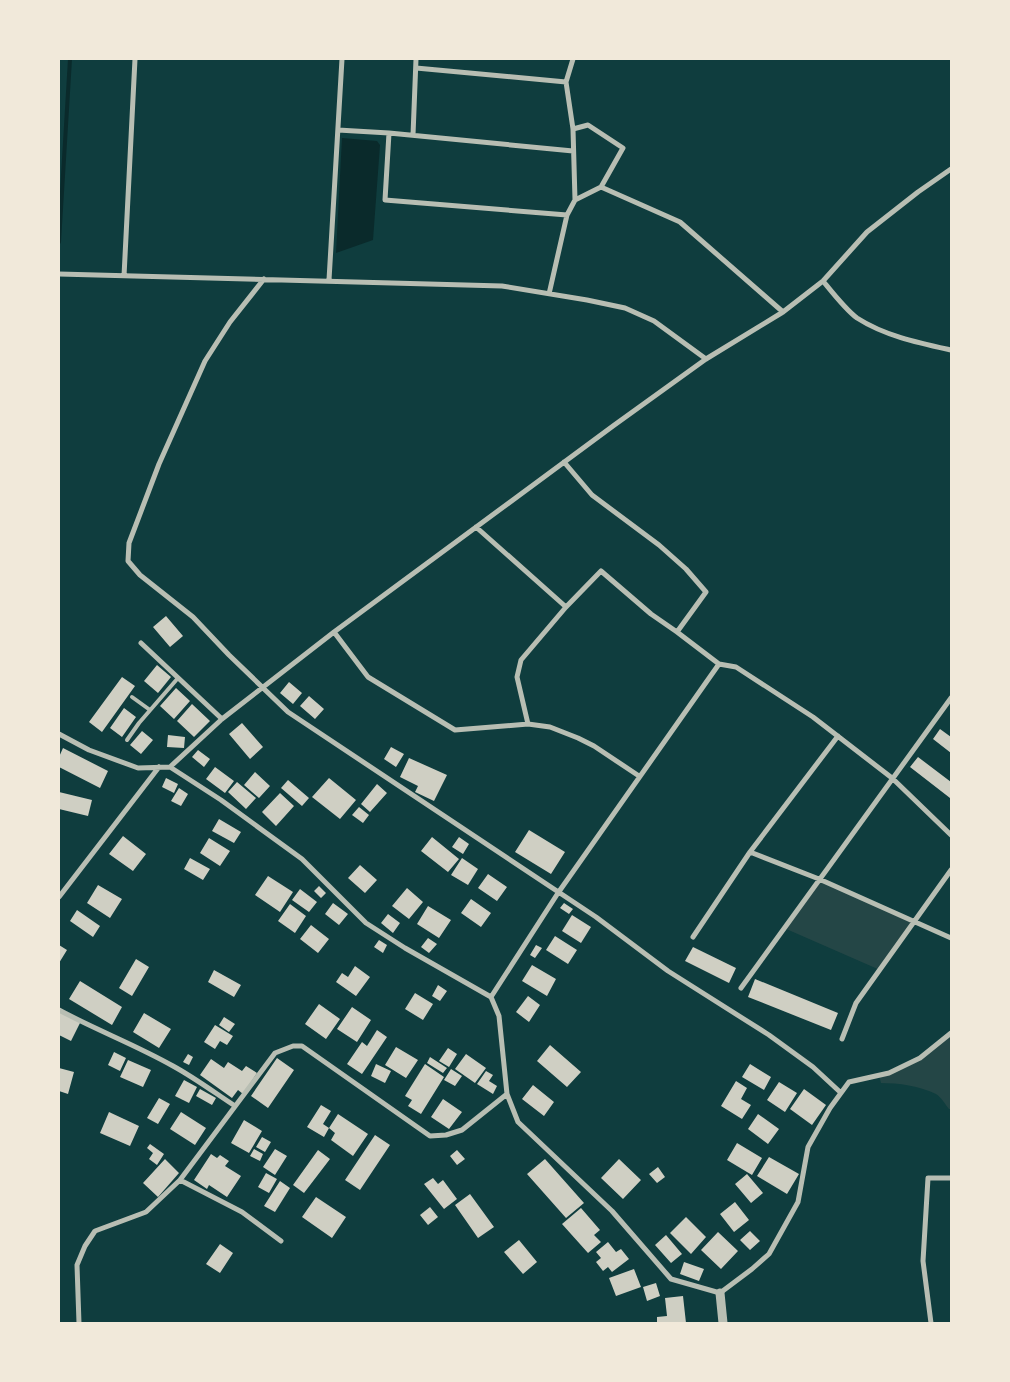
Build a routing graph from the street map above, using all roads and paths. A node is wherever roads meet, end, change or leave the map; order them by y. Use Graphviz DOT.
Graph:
graph roads {
  1 [pos="135,59"];
  2 [pos="342,59"];
  3 [pos="416,59"];
  4 [pos="573,59"];
  5 [pos="416,68"];
  6 [pos="566,82"];
  7 [pos="573,129"];
  8 [pos="338,130"];
  9 [pos="389,133"];
  10 [pos="413,135"];
  11 [pos="573,151"];
  12 [pos="951,169"];
  13 [pos="601,187"];
  14 [pos="574,200"];
  15 [pos="567,215"];
  16 [pos="59,274"];
  17 [pos="124,276"];
  18 [pos="264,279"];
  19 [pos="330,280"];
  20 [pos="823,281"];
  21 [pos="549,294"];
  22 [pos="783,312"];
  23 [pos="951,350"];
  24 [pos="706,359"];
  25 [pos="564,462"];
  26 [pos="476,527"];
  27 [pos="566,607"];
  28 [pos="334,632"];
  29 [pos="677,632"];
  30 [pos="141,643"];
  31 [pos="719,664"];
  32 [pos="178,678"];
  33 [pos="262,688"];
  34 [pos="132,697"];
  35 [pos="951,698"];
  36 [pos="150,710"];
  37 [pos="222,719"];
  38 [pos="528,724"];
  39 [pos="59,734"];
  40 [pos="838,736"];
  41 [pos="127,740"];
  42 [pos="170,766"];
  43 [pos="159,767"];
  44 [pos="640,776"];
  45 [pos="892,778"];
  46 [pos="951,835"];
  47 [pos="750,852"];
  48 [pos="951,870"];
  49 [pos="819,880"];
  50 [pos="558,893"];
  51 [pos="59,897"];
  52 [pos="915,921"];
  53 [pos="693,937"];
  54 [pos="951,938"];
  55 [pos="741,988"];
  56 [pos="491,996"];
  57 [pos="59,1010"];
  58 [pos="951,1033"];
  59 [pos="842,1039"];
  60 [pos="840,1092"];
  61 [pos="507,1094"];
  62 [pos="235,1106"];
  63 [pos="951,1178"];
  64 [pos="180,1180"];
  65 [pos="281,1241"];
  66 [pos="720,1293"];
  67 [pos="79,1323"];
  68 [pos="723,1323"];
  69 [pos="931,1323"];
  1 -- 17 [label="street"];
  2 -- 8 [label="street"];
  3 -- 5 [label="street"];
  4 -- 6 [label="street"];
  5 -- 6 [label="street"];
  5 -- 10 [label="street"];
  6 -- 7 [label="street"];
  7 -- 11 [label="street"];
  7 -- 13 [label="street"];
  8 -- 9 [label="street"];
  8 -- 19 [label="street"];
  9 -- 10 [label="street"];
  9 -- 15 [label="street"];
  10 -- 11 [label="street"];
  11 -- 14 [label="street"];
  12 -- 20 [label="street"];
  13 -- 14 [label="street"];
  13 -- 22 [label="street"];
  14 -- 15 [label="street"];
  15 -- 21 [label="street"];
  16 -- 17 [label="street"];
  17 -- 18 [label="street"];
  18 -- 19 [label="street"];
  18 -- 33 [label="street"];
  19 -- 21 [label="street"];
  20 -- 22 [label="street"];
  20 -- 23 [label="street"];
  21 -- 24 [label="street"];
  22 -- 24 [label="street"];
  24 -- 25 [label="street"];
  25 -- 26 [label="street"];
  25 -- 29 [label="street"];
  26 -- 27 [label="street"];
  26 -- 28 [label="street"];
  27 -- 29 [label="street"];
  27 -- 38 [label="street"];
  28 -- 33 [label="street"];
  28 -- 38 [label="street"];
  29 -- 31 [label="street"];
  30 -- 32 [label="street"];
  31 -- 40 [label="street"];
  31 -- 44 [label="street"];
  32 -- 36 [label="lane"];
  32 -- 37 [label="street"];
  33 -- 37 [label="street"];
  33 -- 50 [label="street"];
  34 -- 36 [label="lane"];
  35 -- 45 [label="street"];
  36 -- 41 [label="lane"];
  37 -- 42 [label="street"];
  38 -- 44 [label="street"];
  39 -- 43 [label="street"];
  40 -- 45 [label="street"];
  40 -- 47 [label="street"];
  42 -- 43 [label="street"];
  42 -- 56 [label="street"];
  43 -- 51 [label="street"];
  44 -- 50 [label="street"];
  45 -- 46 [label="street"];
  45 -- 49 [label="street"];
  47 -- 49 [label="street"];
  47 -- 53 [label="street"];
  48 -- 52 [label="street"];
  49 -- 52 [label="street"];
  49 -- 55 [label="street"];
  50 -- 56 [label="street"];
  50 -- 60 [label="street"];
  52 -- 54 [label="street"];
  52 -- 59 [label="street"];
  56 -- 61 [label="street"];
  57 -- 62 [label="street"];
  58 -- 60 [label="street"];
  60 -- 66 [label="street"];
  61 -- 62 [label="street"];
  61 -- 66 [label="street"];
  62 -- 64 [label="street"];
  63 -- 69 [label="street"];
  64 -- 65 [label="street"];
  64 -- 67 [label="street"];
  66 -- 68 [label="street"];
}
